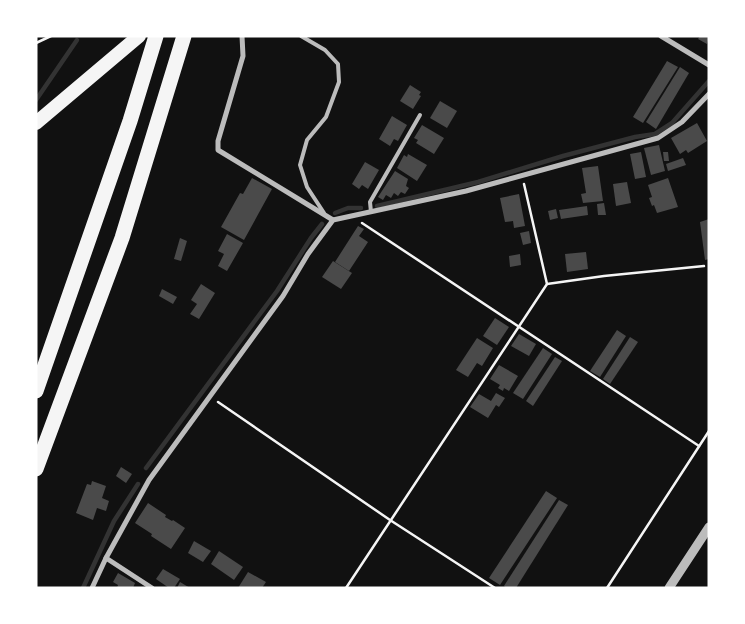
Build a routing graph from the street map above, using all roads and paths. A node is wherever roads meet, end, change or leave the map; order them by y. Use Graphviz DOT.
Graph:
graph roads {
  1 [pos="51,36"];
  2 [pos="139,36"];
  3 [pos="156,36"];
  4 [pos="184,36"];
  5 [pos="242,36"];
  6 [pos="301,36"];
  7 [pos="661,36"];
  8 [pos="36,43"];
  9 [pos="709,65"];
  10 [pos="709,94"];
  11 [pos="420,115"];
  12 [pos="36,123"];
  13 [pos="522,174"];
  14 [pos="324,212"];
  15 [pos="371,212"];
  16 [pos="352,215"];
  17 [pos="333,220"];
  18 [pos="704,266"];
  19 [pos="547,284"];
  20 [pos="519,326"];
  21 [pos="36,391"];
  22 [pos="210,397"];
  23 [pos="709,431"];
  24 [pos="699,446"];
  25 [pos="36,469"];
  26 [pos="390,520"];
  27 [pos="709,527"];
  28 [pos="106,558"];
  29 [pos="92,588"];
  30 [pos="152,588"];
  31 [pos="346,588"];
  32 [pos="495,588"];
  33 [pos="607,588"];
  34 [pos="669,588"];
  1 -- 8 [label="path"];
  2 -- 12 [label="highway"];
  3 -- 21 [label="highway"];
  4 -- 25 [label="highway"];
  5 -- 14 [label="street"];
  6 -- 14 [label="lane"];
  7 -- 9 [label="street"];
  10 -- 13 [label="street"];
  11 -- 15 [label="lane"];
  13 -- 15 [label="street"];
  13 -- 19 [label="path"];
  14 -- 17 [label="street"];
  15 -- 16 [label="street"];
  16 -- 17 [label="street"];
  16 -- 20 [label="path"];
  17 -- 22 [label="street"];
  18 -- 19 [label="path"];
  19 -- 20 [label="path"];
  20 -- 24 [label="path"];
  20 -- 26 [label="path"];
  22 -- 26 [label="path"];
  22 -- 28 [label="street"];
  23 -- 24 [label="path"];
  24 -- 33 [label="path"];
  26 -- 31 [label="path"];
  26 -- 32 [label="path"];
  27 -- 34 [label="street"];
  28 -- 29 [label="street"];
  28 -- 30 [label="street"];
}
